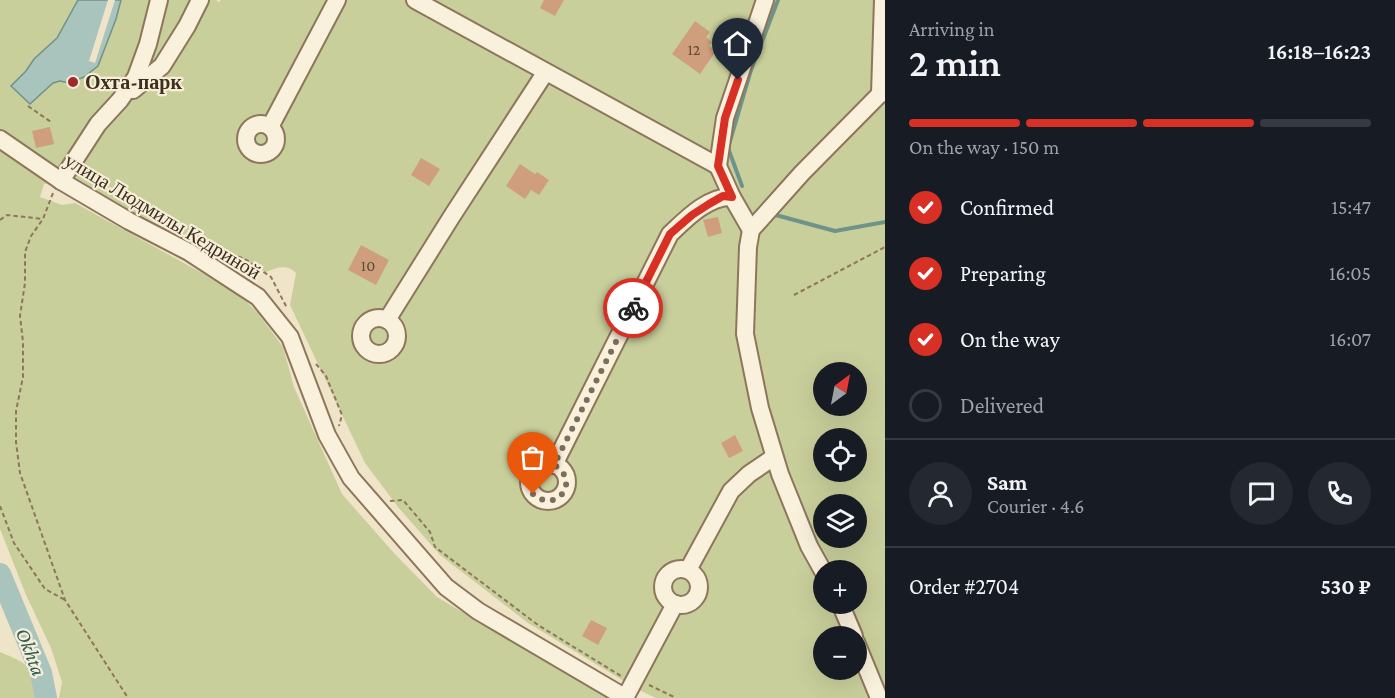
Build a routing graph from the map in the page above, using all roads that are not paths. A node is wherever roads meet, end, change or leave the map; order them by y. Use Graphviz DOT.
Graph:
graph roads {
  1 [pos="159,0"];
  2 [pos="200,0"];
  3 [pos="337,0"];
  4 [pos="415,0"];
  5 [pos="765,0"];
  6 [pos="883,0"];
  7 [pos="545,73"];
  8 [pos="882,94"];
  9 [pos="120,100"];
  10 [pos="270,127"];
  11 [pos="0,139"];
  12 [pos="718,166"];
  13 [pos="57,187"];
  14 [pos="732,197"];
  15 [pos="751,230"];
  16 [pos="387,320"];
  17 [pos="774,457"];
  18 [pos="554,465"];
  19 [pos="817,560"];
  20 [pos="867,669"];
  21 [pos="628,693"];
  22 [pos="879,698"];
  1 -- 9 [label="street"];
  2 -- 9 [label="street"];
  3 -- 10 [label="street"];
  4 -- 7 [label="street"];
  5 -- 12 [label="street"];
  6 -- 8 [label="street"];
  7 -- 12 [label="street"];
  7 -- 16 [label="street"];
  8 -- 15 [label="street"];
  9 -- 13 [label="street"];
  11 -- 13 [label="street, улица Людмилы Кедриной"];
  12 -- 14 [label="street"];
  13 -- 21 [label="street, улица Людмилы Кедриной"];
  14 -- 15 [label="street"];
  14 -- 18 [label="street"];
  15 -- 17 [label="street"];
  17 -- 19 [label="street"];
  17 -- 21 [label="street"];
  20 -- 22 [label="street"];
}
